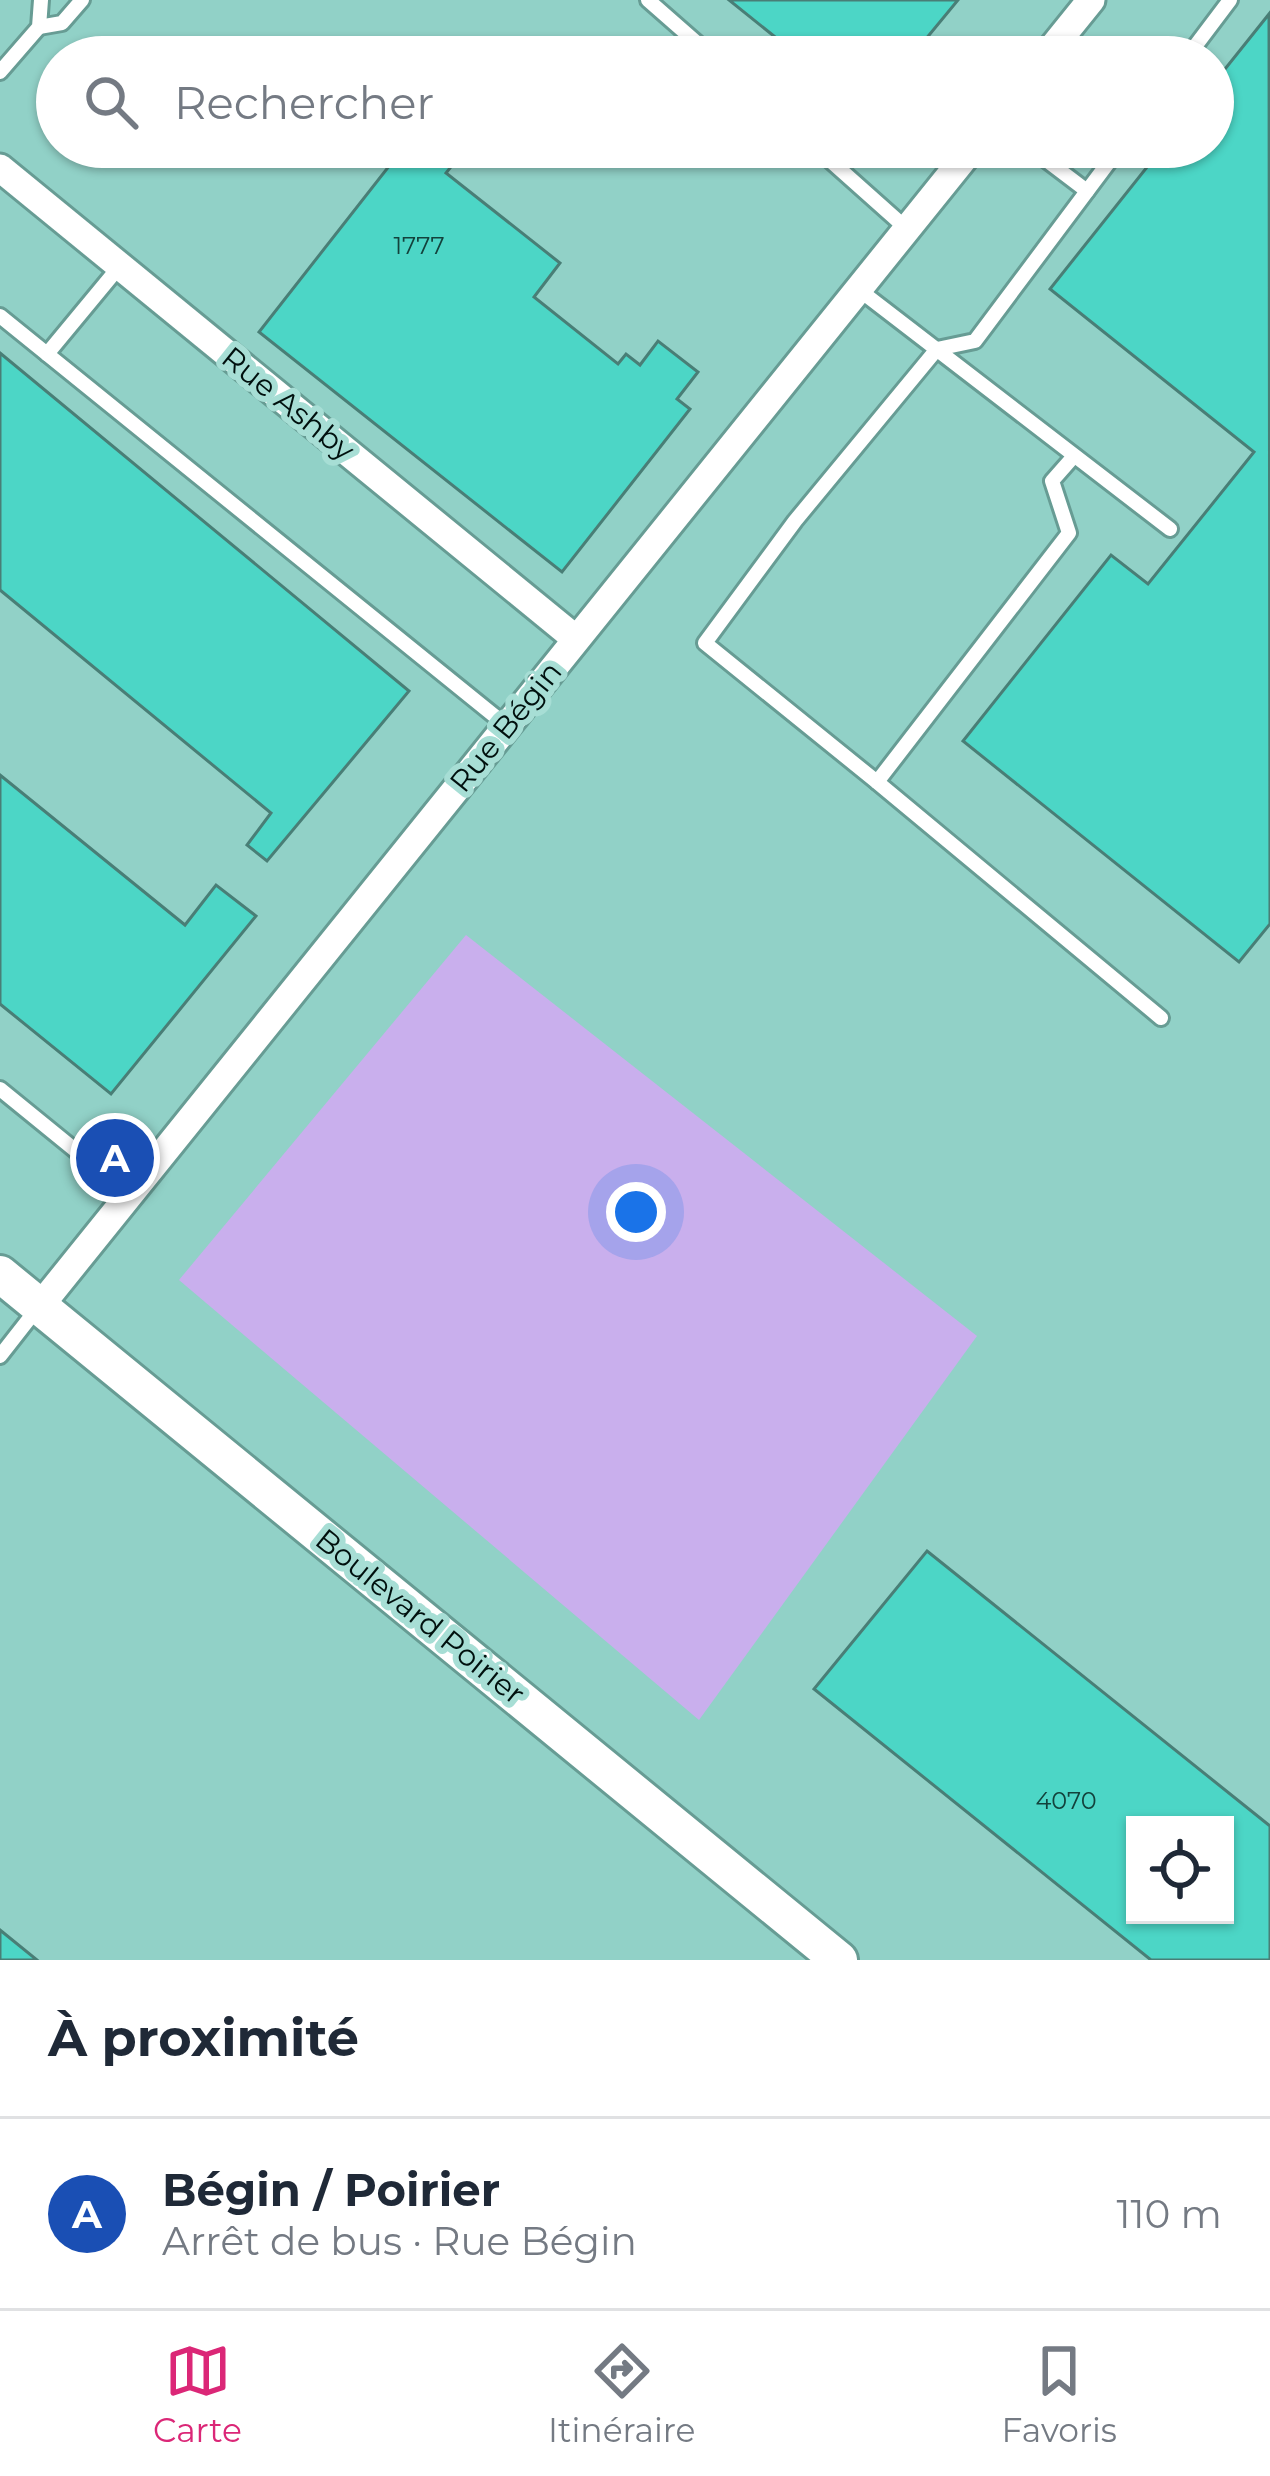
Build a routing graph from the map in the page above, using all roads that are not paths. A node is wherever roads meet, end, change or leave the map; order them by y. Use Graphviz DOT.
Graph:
graph roads {
  1 [pos="41,0"];
  2 [pos="82,0"];
  3 [pos="648,0"];
  4 [pos="1091,0"];
  5 [pos="1230,0"];
  6 [pos="39,27"];
  7 [pos="689,36"];
  8 [pos="1062,36"];
  9 [pos="1203,36"];
  10 [pos="0,72"];
  11 [pos="838,168"];
  12 [pos="956,168"];
  13 [pos="1057,168"];
  14 [pos="1104,168"];
  15 [pos="0,169"];
  16 [pos="1087,191"];
  17 [pos="907,229"];
  18 [pos="119,267"];
  19 [pos="862,292"];
  20 [pos="0,316"];
  21 [pos="937,349"];
  22 [pos="47,354"];
  23 [pos="1074,456"];
  24 [pos="1169,529"];
  25 [pos="576,639"];
  26 [pos="507,725"];
  27 [pos="877,782"];
  28 [pos="1161,1018"];
  29 [pos="0,1089"];
  30 [pos="129,1195"];
  31 [pos="0,1274"];
  32 [pos="40,1306"];
  33 [pos="0,1356"];
  34 [pos="839,1960"];
  1 -- 6 [label="lane"];
  2 -- 6 [label="lane"];
  3 -- 7 [label="lane"];
  4 -- 8 [label="street"];
  5 -- 9 [label="lane"];
  6 -- 10 [label="lane"];
  11 -- 17 [label="lane"];
  12 -- 17 [label="street, Rue Bégin"];
  13 -- 16 [label="lane"];
  14 -- 16 [label="lane"];
  15 -- 18 [label="street, Rue Ashby"];
  16 -- 21 [label="lane"];
  17 -- 19 [label="street, Rue Bégin"];
  18 -- 22 [label="lane"];
  18 -- 25 [label="street, Rue Ashby"];
  19 -- 21 [label="lane"];
  19 -- 25 [label="street, Rue Bégin"];
  20 -- 22 [label="lane"];
  21 -- 23 [label="lane"];
  21 -- 27 [label="lane"];
  22 -- 26 [label="lane"];
  23 -- 24 [label="lane"];
  23 -- 27 [label="lane"];
  25 -- 26 [label="street, Rue Bégin"];
  26 -- 30 [label="street, Rue Bégin"];
  27 -- 28 [label="lane"];
  29 -- 30 [label="lane"];
  30 -- 32 [label="street, Rue Bégin"];
  31 -- 32 [label="street, Boulevard Poirier"];
  32 -- 33 [label="lane"];
  32 -- 34 [label="street, Boulevard Poirier"];
}
